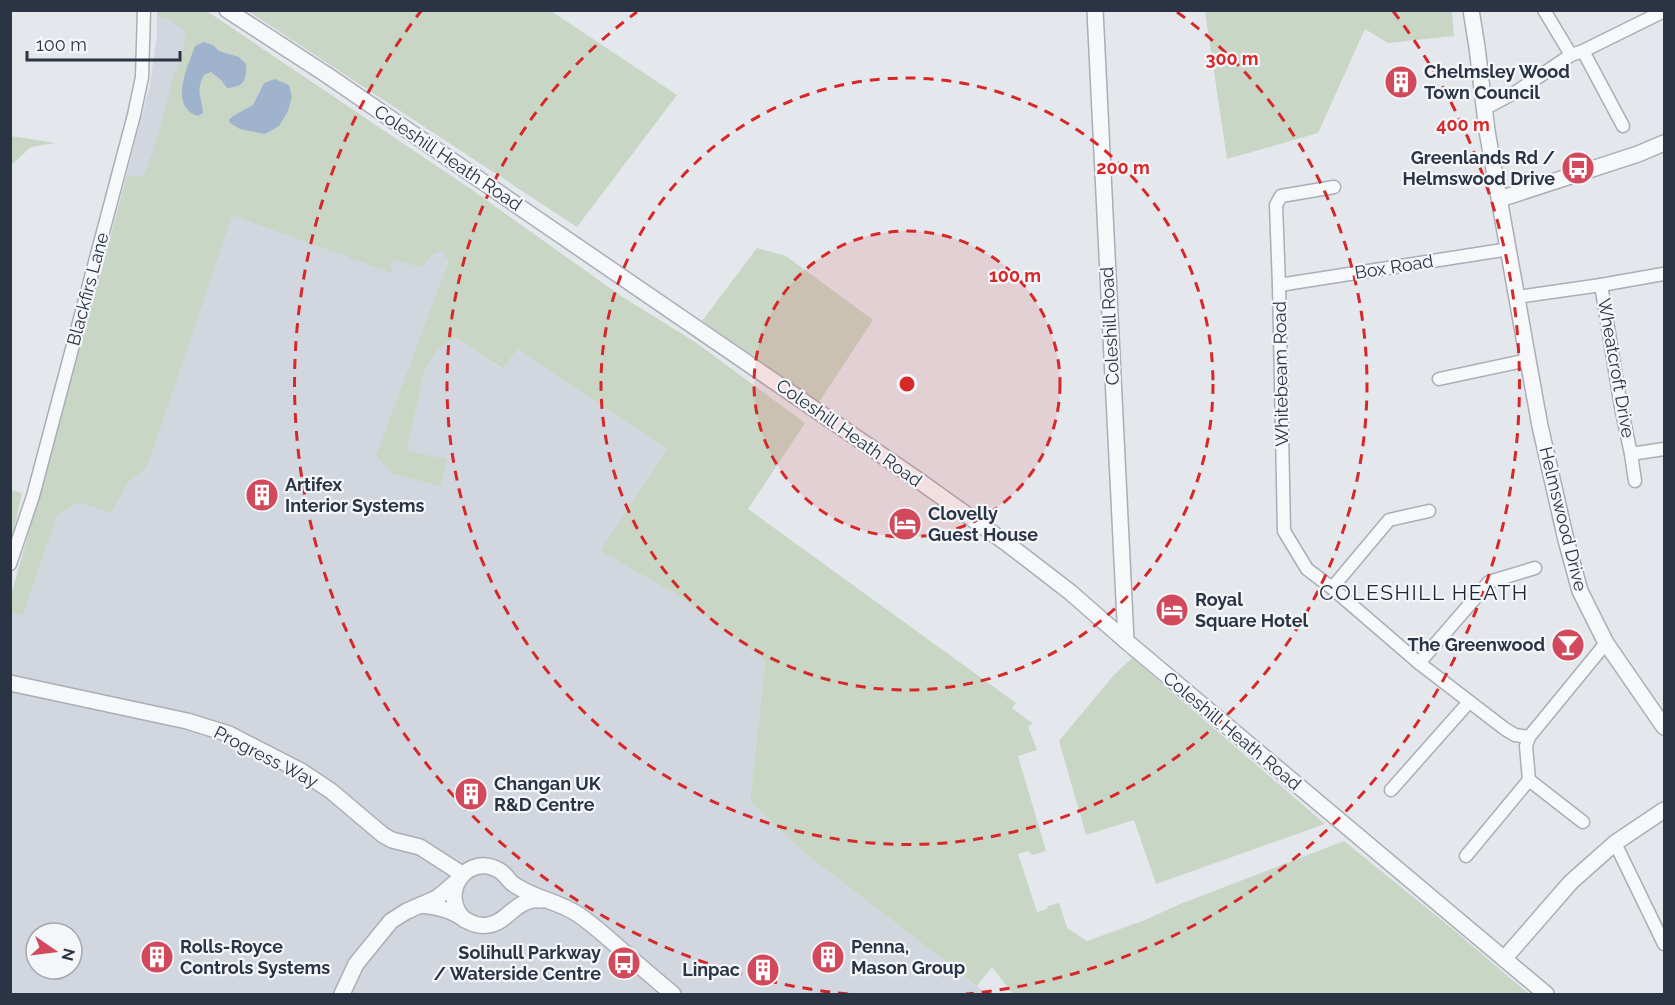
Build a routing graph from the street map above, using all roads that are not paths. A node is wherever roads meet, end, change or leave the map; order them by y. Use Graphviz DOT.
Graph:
graph roads {
  1 [pos="144,10"];
  2 [pos="227,10"];
  3 [pos="1095,10"];
  4 [pos="1471,10"];
  5 [pos="1544,10"];
  6 [pos="1665,11"];
  7 [pos="1577,53"];
  8 [pos="1484,109"];
  9 [pos="1623,126"];
  10 [pos="1665,142"];
  11 [pos="1334,187"];
  12 [pos="1500,199"];
  13 [pos="1509,249"];
  14 [pos="1664,274"];
  15 [pos="1280,285"];
  16 [pos="1601,285"];
  17 [pos="1517,297"];
  18 [pos="1528,360"];
  19 [pos="1439,379"];
  20 [pos="1665,449"];
  21 [pos="1631,454"];
  22 [pos="1635,481"];
  23 [pos="1429,511"];
  24 [pos="10,564"];
  25 [pos="1535,568"];
  26 [pos="1332,588"];
  27 [pos="1126,641"];
  28 [pos="1606,643"];
  29 [pos="1419,663"];
  30 [pos="10,683"];
  31 [pos="1469,702"];
  32 [pos="1665,728"];
  33 [pos="1529,737"];
  34 [pos="1529,780"];
  35 [pos="1391,789"];
  36 [pos="1665,810"];
  37 [pos="1583,822"];
  38 [pos="1615,843"];
  39 [pos="1466,856"];
  40 [pos="460,878"];
  41 [pos="510,881"];
  42 [pos="543,900"];
  43 [pos="420,905"];
  44 [pos="506,916"];
  45 [pos="465,920"];
  46 [pos="1665,944"];
  47 [pos="1504,959"];
  48 [pos="342,994"];
  49 [pos="673,994"];
  50 [pos="1546,994"];
  1 -- 24 [label="street, Blackfirs Lane"];
  2 -- 27 [label="street, Coleshill Heath Road"];
  3 -- 27 [label="street, Coleshill Road"];
  4 -- 8 [label="street, Helmswood Drive"];
  5 -- 7 [label="street"];
  6 -- 7 [label="street"];
  7 -- 8 [label="street"];
  7 -- 9 [label="street"];
  8 -- 12 [label="street, Helmswood Drive"];
  10 -- 12 [label="street"];
  11 -- 15 [label="street, Whitebeam Road"];
  12 -- 13 [label="street, Helmswood Drive"];
  13 -- 15 [label="street, Box Road"];
  13 -- 17 [label="street, Helmswood Drive"];
  14 -- 16 [label="street, Wheatcroft Drive"];
  15 -- 26 [label="street, Whitebeam Road"];
  16 -- 17 [label="street, Wheatcroft Drive"];
  16 -- 21 [label="street, Wheatcroft Drive"];
  17 -- 18 [label="street, Helmswood Drive"];
  18 -- 19 [label="street"];
  18 -- 28 [label="street, Helmswood Drive"];
  20 -- 21 [label="street, Wheatcroft Drive"];
  21 -- 22 [label="street"];
  23 -- 26 [label="street"];
  25 -- 29 [label="street"];
  26 -- 29 [label="street, Whitebeam Road"];
  27 -- 47 [label="street, Coleshill Heath Road"];
  28 -- 32 [label="street, Helmswood Drive"];
  28 -- 33 [label="street"];
  29 -- 31 [label="street, Whitebeam Road"];
  30 -- 40 [label="street, Progress Way"];
  31 -- 33 [label="street, Whitebeam Road"];
  31 -- 35 [label="street"];
  33 -- 34 [label="street"];
  34 -- 37 [label="street"];
  34 -- 39 [label="street"];
  36 -- 38 [label="street"];
  38 -- 46 [label="street"];
  38 -- 47 [label="street"];
  40 -- 41 [label="street"];
  40 -- 43 [label="street"];
  40 -- 45 [label="street"];
  41 -- 42 [label="street"];
  41 -- 44 [label="street"];
  42 -- 44 [label="street"];
  42 -- 49 [label="street"];
  43 -- 45 [label="street"];
  43 -- 48 [label="street"];
  44 -- 45 [label="street"];
  47 -- 50 [label="street, Coleshill Heath Road"];
}
